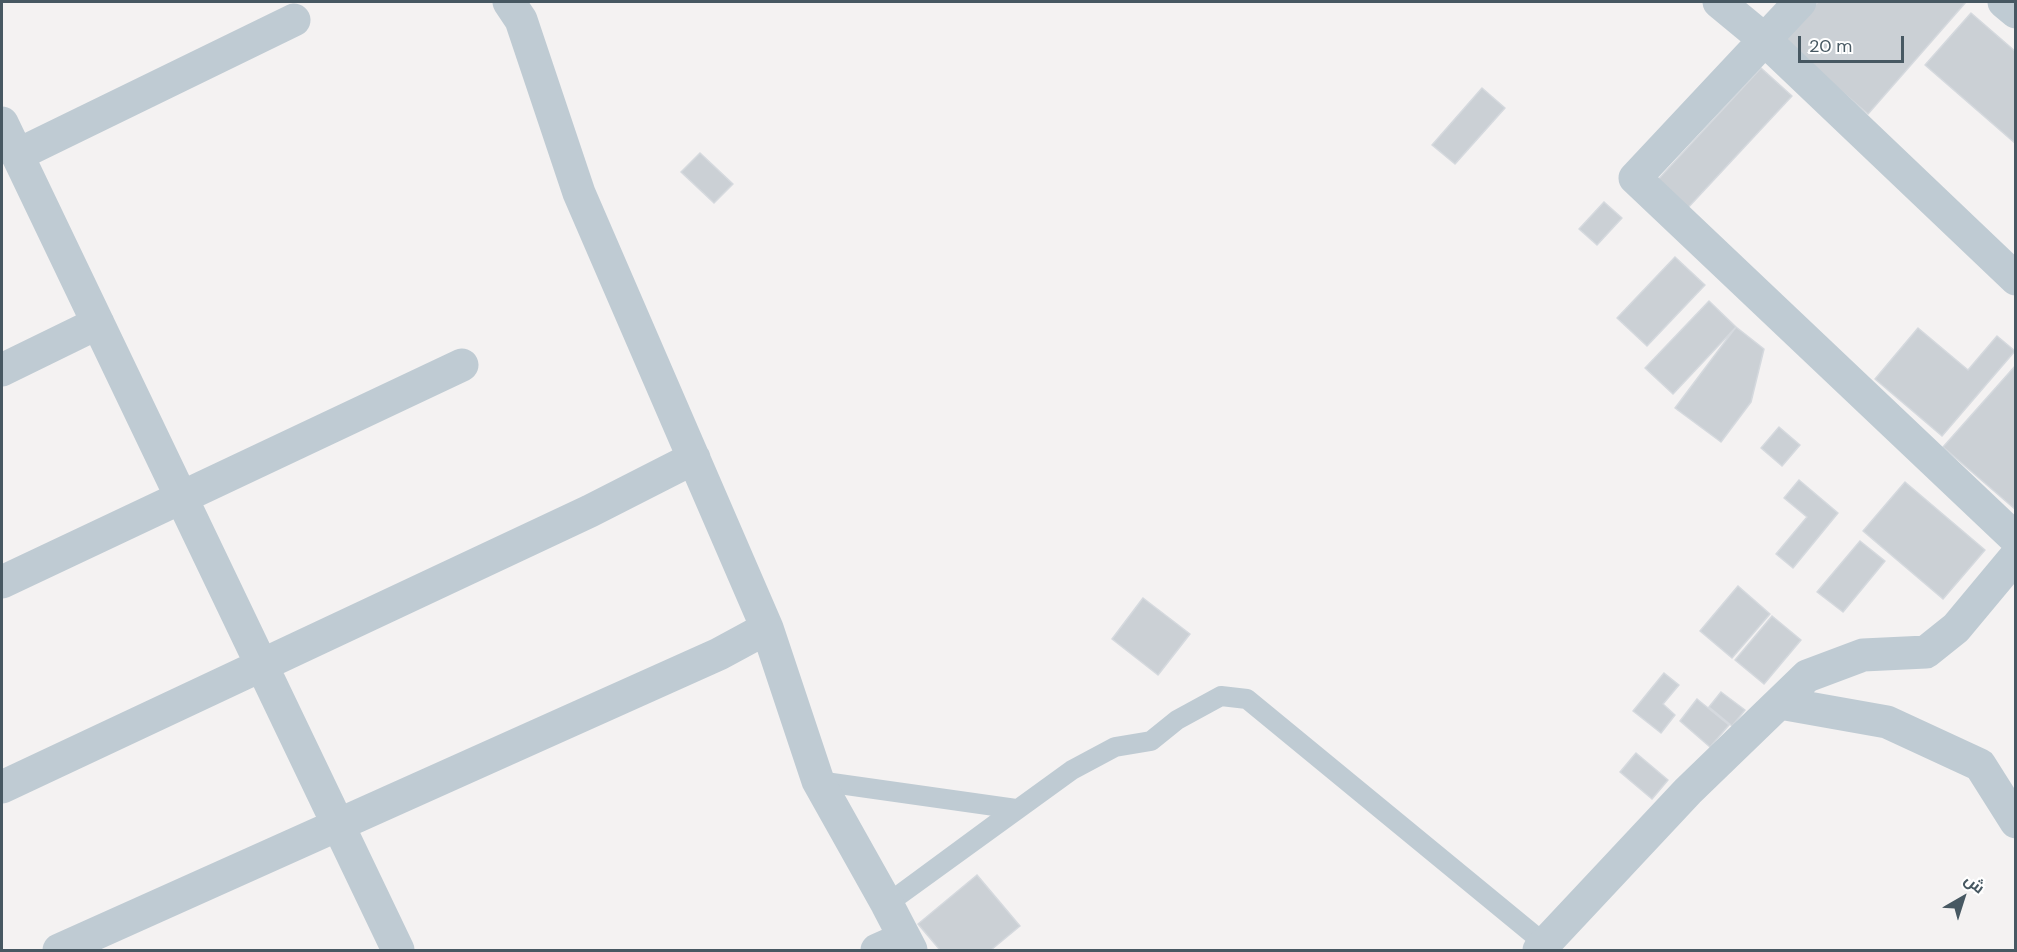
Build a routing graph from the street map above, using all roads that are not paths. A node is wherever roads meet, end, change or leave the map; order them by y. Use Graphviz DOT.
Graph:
graph roads {
  1 [pos="509,2"];
  2 [pos="1719,2"];
  3 [pos="1800,2"];
  4 [pos="2004,2"];
  5 [pos="2016,12"];
  6 [pos="294,20"];
  7 [pos="1765,40"];
  8 [pos="2,123"];
  9 [pos="17,155"];
  10 [pos="2016,279"];
  11 [pos="98,323"];
  12 [pos="462,364"];
  13 [pos="2,370"];
  14 [pos="694,458"];
  15 [pos="181,498"];
  16 [pos="2016,539"];
  17 [pos="2016,556"];
  18 [pos="2,582"];
  19 [pos="767,628"];
  20 [pos="261,665"];
  21 [pos="1779,703"];
  22 [pos="818,781"];
  23 [pos="2,787"];
  24 [pos="2016,822"];
  25 [pos="338,826"];
  26 [pos="887,904"];
  27 [pos="897,947"];
  28 [pos="1542,947"];
  29 [pos="59,951"];
  30 [pos="398,951"];
  1 -- 14 [label="street"];
  2 -- 7 [label="street"];
  3 -- 7 [label="street"];
  4 -- 5 [label="street"];
  6 -- 9 [label="street"];
  7 -- 10 [label="street"];
  7 -- 16 [label="street"];
  8 -- 9 [label="street"];
  9 -- 11 [label="street"];
  11 -- 13 [label="street"];
  11 -- 15 [label="street"];
  12 -- 15 [label="street"];
  14 -- 19 [label="street"];
  14 -- 20 [label="street"];
  15 -- 18 [label="street"];
  15 -- 20 [label="street"];
  17 -- 21 [label="street"];
  19 -- 22 [label="street"];
  19 -- 25 [label="street"];
  20 -- 23 [label="street"];
  20 -- 25 [label="street"];
  21 -- 24 [label="street"];
  21 -- 28 [label="street"];
  22 -- 26 [label="street"];
  22 -- 26 [label="lane"];
  25 -- 29 [label="street"];
  25 -- 30 [label="street"];
  26 -- 27 [label="street"];
  26 -- 28 [label="lane"];
}
